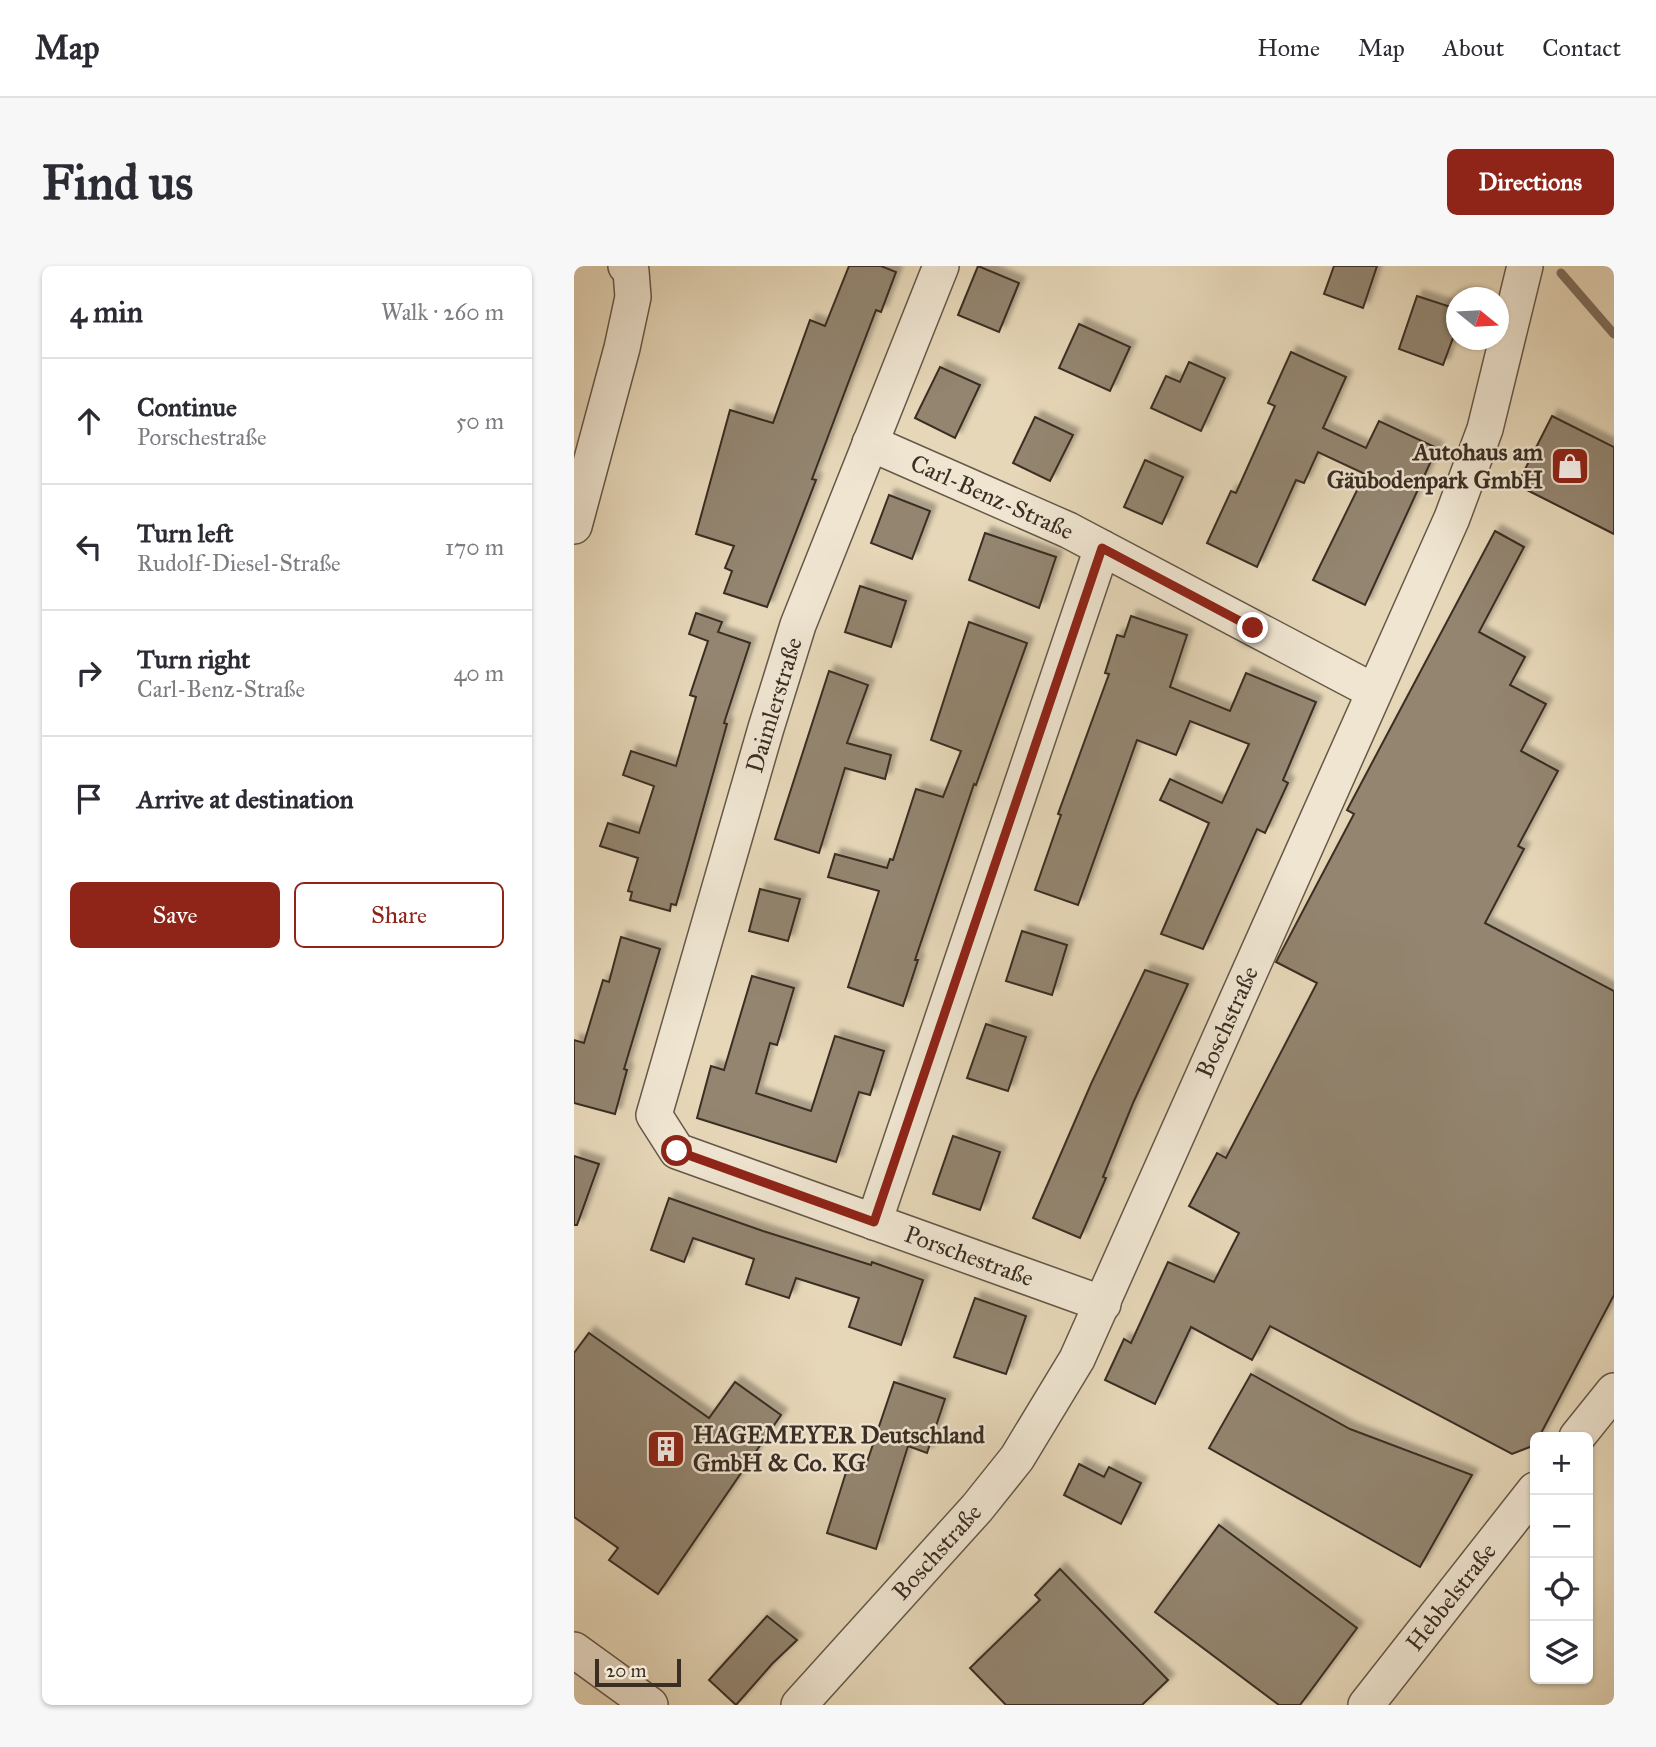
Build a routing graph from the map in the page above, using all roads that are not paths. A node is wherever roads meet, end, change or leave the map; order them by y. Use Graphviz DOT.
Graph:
graph roads {
  1 [pos="941,266"];
  2 [pos="1524,266"];
  3 [pos="630,268"];
  4 [pos="870,443"];
  5 [pos="574,526"];
  6 [pos="1102,548"];
  7 [pos="1373,691"];
  8 [pos="677,1151"];
  9 [pos="874,1222"];
  10 [pos="1103,1304"];
  11 [pos="1614,1391"];
  12 [pos="1581,1432"];
  13 [pos="1530,1495"];
  14 [pos="574,1650"];
  15 [pos="650,1705"];
  16 [pos="799,1705"];
  17 [pos="1366,1705"];
  1 -- 4 [label="street, Daimlerstraße"];
  2 -- 7 [label="street, Boschstraße"];
  3 -- 5 [label="street"];
  4 -- 6 [label="street, Carl-Benz-Straße"];
  4 -- 8 [label="street, Daimlerstraße"];
  6 -- 7 [label="street, Carl-Benz-Straße"];
  6 -- 9 [label="street"];
  7 -- 10 [label="street, Boschstraße"];
  8 -- 9 [label="street, Porschestraße"];
  9 -- 10 [label="street, Porschestraße"];
  10 -- 16 [label="street, Boschstraße"];
  11 -- 12 [label="street"];
  13 -- 17 [label="street, Hebbelstraße"];
  14 -- 15 [label="street"];
}
